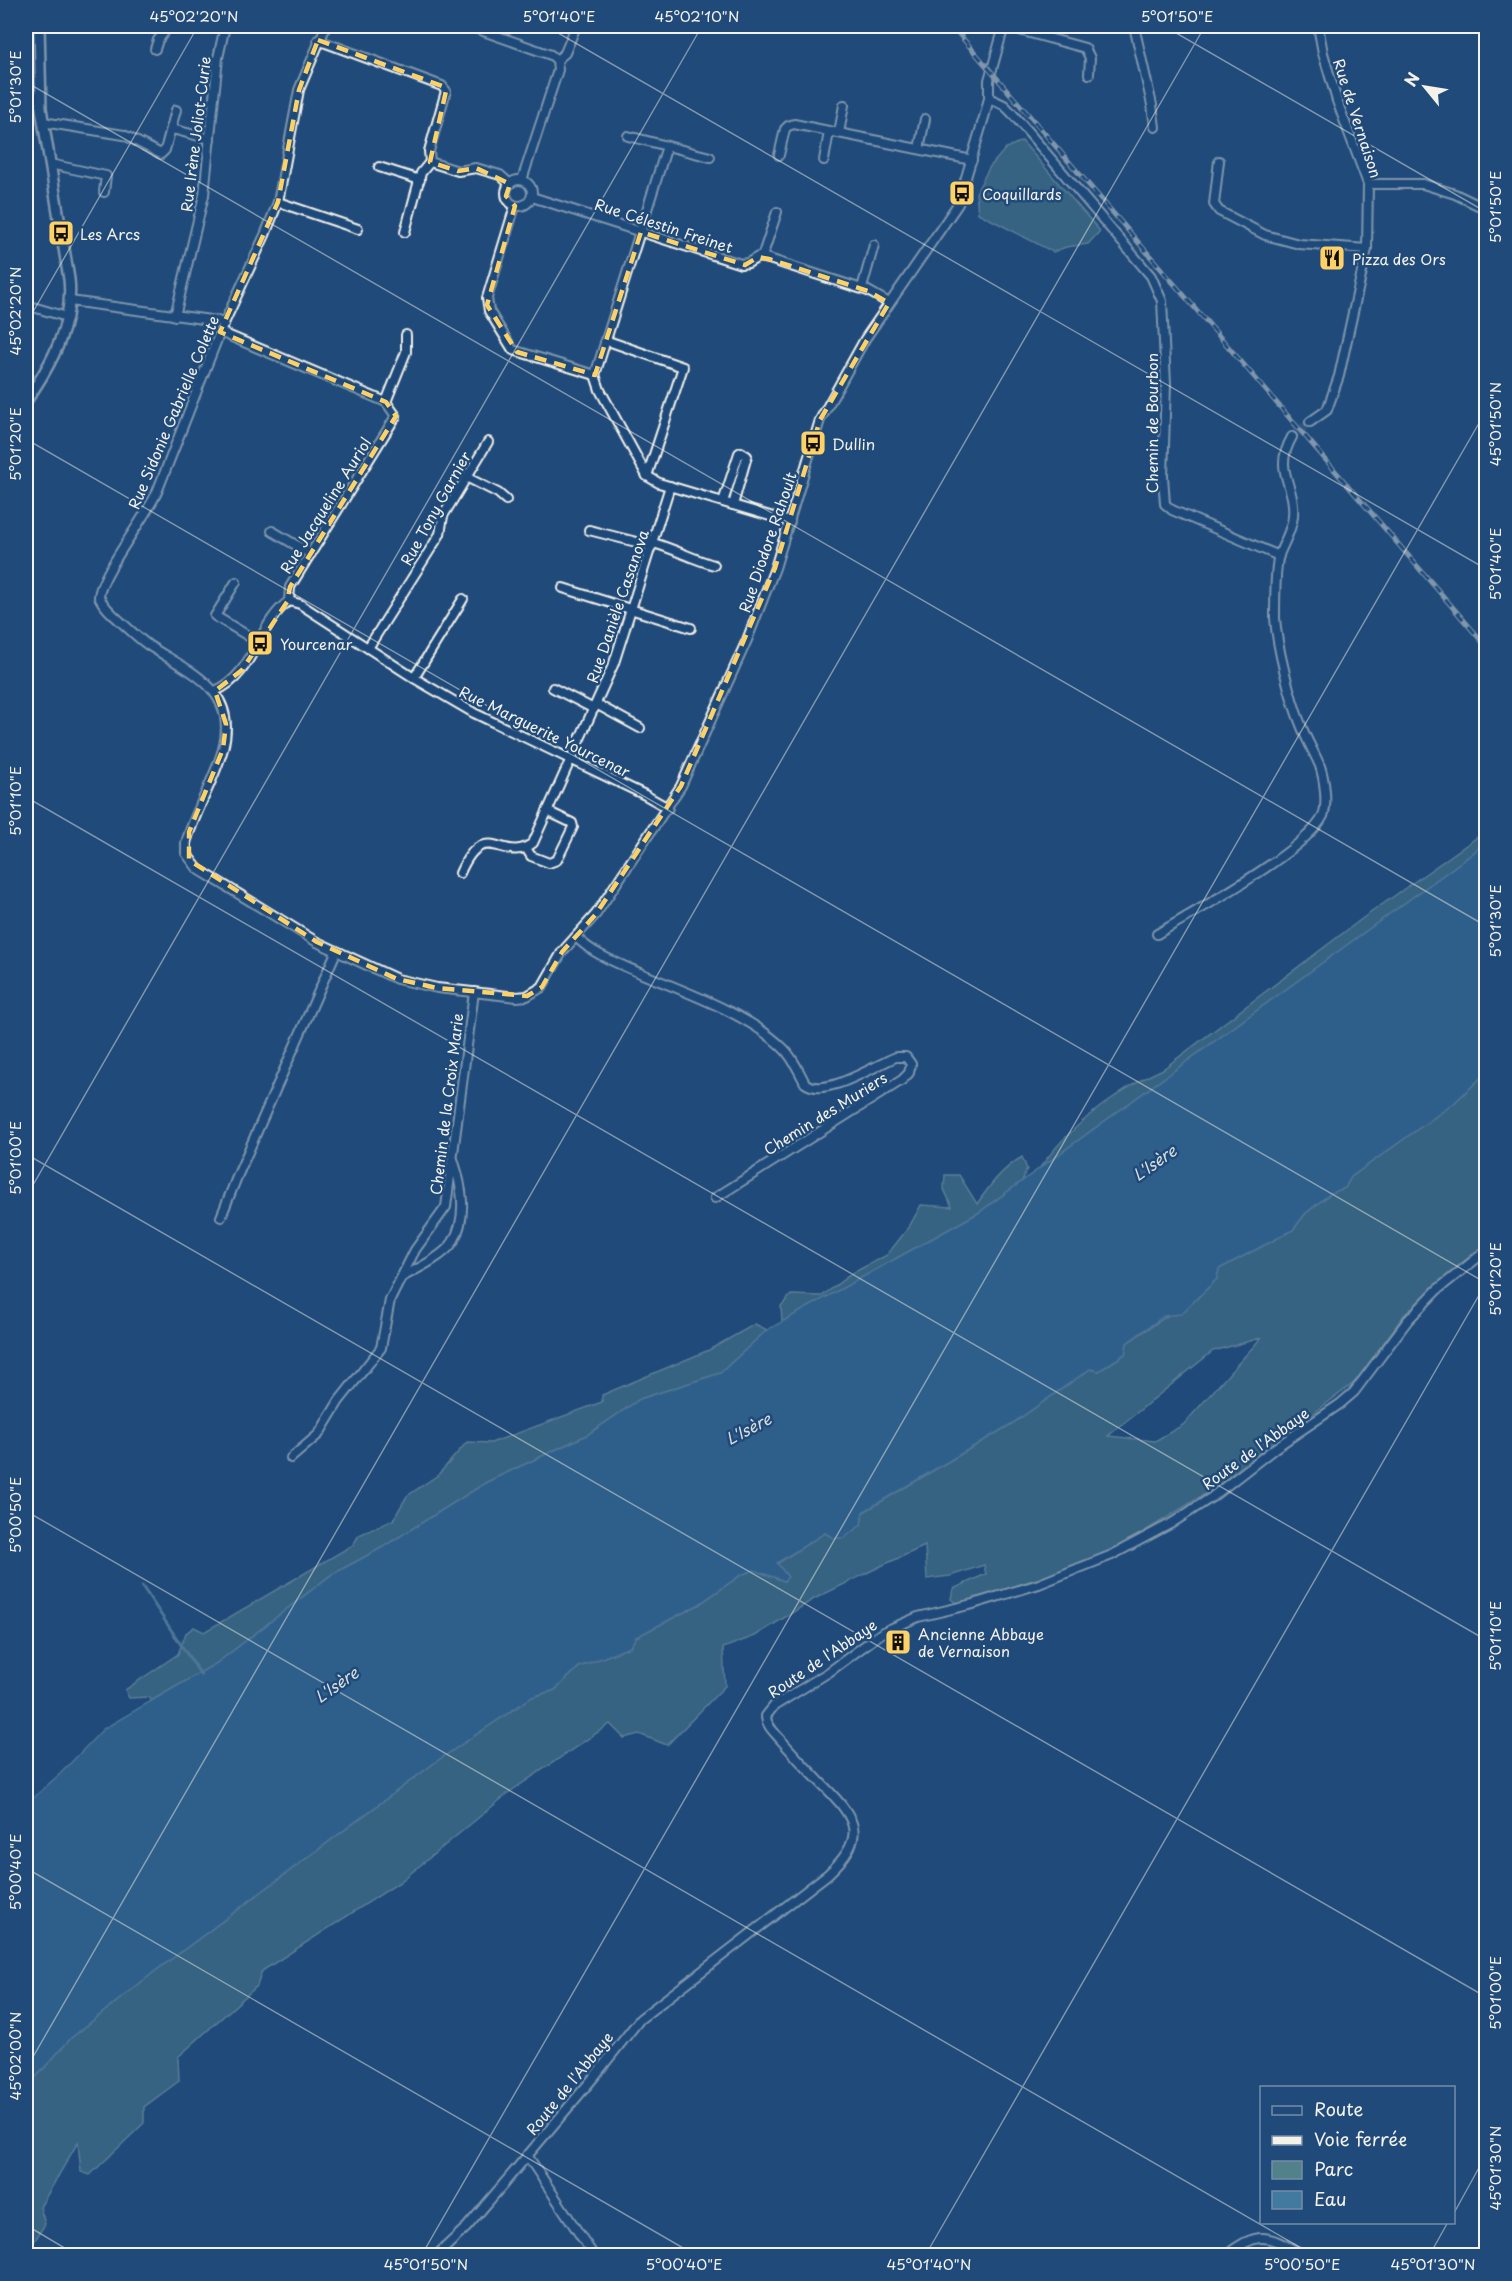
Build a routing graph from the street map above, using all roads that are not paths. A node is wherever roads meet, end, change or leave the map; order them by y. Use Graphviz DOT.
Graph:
graph roads {
  1 [pos="39,26"];
  2 [pos="169,26"];
  3 [pos="225,26"];
  4 [pos="326,26"];
  5 [pos="469,26"];
  6 [pos="576,26"];
  7 [pos="1004,26"];
  8 [pos="1134,26"];
  9 [pos="1318,26"];
  10 [pos="318,40"];
  11 [pos="155,49"];
  12 [pos="557,60"];
  13 [pos="1089,74"];
  14 [pos="26,96"];
  15 [pos="40,98"];
  16 [pos="989,98"];
  17 [pos="844,105"];
  18 [pos="176,110"];
  19 [pos="925,119"];
  20 [pos="43,122"];
  21 [pos="1155,127"];
  22 [pos="172,129"];
  23 [pos="829,132"];
  24 [pos="839,134"];
  25 [pos="628,136"];
  26 [pos="210,140"];
  27 [pos="668,146"];
  28 [pos="919,149"];
  29 [pos="779,156"];
  30 [pos="710,157"];
  31 [pos="824,160"];
  32 [pos="972,160"];
  33 [pos="1220,161"];
  34 [pos="429,162"];
  35 [pos="50,164"];
  36 [pos="379,167"];
  37 [pos="420,180"];
  38 [pos="522,180"];
  39 [pos="510,184"];
  40 [pos="1368,184"];
  41 [pos="104,192"];
  42 [pos="532,197"];
  43 [pos="278,202"];
  44 [pos="515,206"];
  45 [pos="1486,209"];
  46 [pos="777,212"];
  47 [pos="358,229"];
  48 [pos="405,232"];
  49 [pos="641,232"];
  50 [pos="874,245"];
  51 [pos="1367,249"];
  52 [pos="762,257"];
  53 [pos="862,288"];
  54 [pos="70,301"];
  55 [pos="889,303"];
  56 [pos="26,305"];
  57 [pos="175,315"];
  58 [pos="67,317"];
  59 [pos="224,324"];
  60 [pos="220,332"];
  61 [pos="406,334"];
  62 [pos="605,340"];
  63 [pos="595,375"];
  64 [pos="26,401"];
  65 [pos="386,402"];
  66 [pos="1310,422"];
  67 [pos="1292,437"];
  68 [pos="488,442"];
  69 [pos="466,477"];
  70 [pos="647,477"];
  71 [pos="670,486"];
  72 [pos="506,500"];
  73 [pos="723,502"];
  74 [pos="733,505"];
  75 [pos="790,522"];
  76 [pos="589,530"];
  77 [pos="272,531"];
  78 [pos="653,545"];
  79 [pos="311,554"];
  80 [pos="1279,556"];
  81 [pos="714,566"];
  82 [pos="236,582"];
  83 [pos="563,588"];
  84 [pos="463,600"];
  85 [pos="289,601"];
  86 [pos="632,610"];
  87 [pos="691,628"];
  88 [pos="260,643"];
  89 [pos="368,648"];
  90 [pos="414,678"];
  91 [pos="553,688"];
  92 [pos="215,691"];
  93 [pos="595,707"];
  94 [pos="640,728"];
  95 [pos="570,760"];
  96 [pos="668,808"];
  97 [pos="548,811"];
  98 [pos="526,848"];
  99 [pos="460,873"];
  100 [pos="1157,934"];
  101 [pos="576,937"];
  102 [pos="336,952"];
  103 [pos="474,992"];
  104 [pos="452,1155"];
  105 [pos="716,1198"];
  106 [pos="221,1218"];
  107 [pos="1486,1251"];
  108 [pos="401,1278"];
  109 [pos="291,1458"];
  110 [pos="527,2155"];
  111 [pos="436,2256"];
  112 [pos="594,2256"];
  113 [pos="1225,2256"];
  114 [pos="1305,2256"];
  1 -- 15 [label="street"];
  2 -- 11 [label="street"];
  3 -- 26 [label="street, Rue Irène Joliot-Curie"];
  4 -- 10 [label="street, Rue Sidonie Gabrielle Colette"];
  5 -- 12 [label="street"];
  6 -- 12 [label="street"];
  7 -- 13 [label="street"];
  7 -- 16 [label="street, Rue Diodore Rahoult"];
  8 -- 21 [label="street"];
  9 -- 40 [label="street, Rue de Vernaison"];
  10 -- 34 [label="street"];
  10 -- 43 [label="street, Rue Sidonie Gabrielle Colette"];
  12 -- 38 [label="street"];
  14 -- 15 [label="street"];
  15 -- 20 [label="street"];
  16 -- 32 [label="street, Rue Diodore Rahoult"];
  16 -- 80 [label="street, Chemin de Bourbon"];
  17 -- 24 [label="street"];
  18 -- 22 [label="street"];
  19 -- 28 [label="street"];
  20 -- 22 [label="street"];
  20 -- 35 [label="street"];
  22 -- 26 [label="street"];
  23 -- 24 [label="street"];
  23 -- 29 [label="street"];
  23 -- 31 [label="street"];
  24 -- 28 [label="street"];
  25 -- 27 [label="street"];
  26 -- 57 [label="street, Rue Irène Joliot-Curie"];
  27 -- 30 [label="street"];
  27 -- 49 [label="street"];
  28 -- 32 [label="street"];
  32 -- 55 [label="street, Rue Diodore Rahoult"];
  33 -- 51 [label="street"];
  34 -- 37 [label="street"];
  34 -- 39 [label="street"];
  35 -- 41 [label="street"];
  35 -- 54 [label="street"];
  36 -- 37 [label="street"];
  37 -- 48 [label="street"];
  38 -- 39 [label="street"];
  38 -- 42 [label="street"];
  39 -- 44 [label="street"];
  40 -- 45 [label="street"];
  40 -- 51 [label="street, Rue de Vernaison"];
  42 -- 44 [label="street"];
  42 -- 49 [label="street, Rue Célestin Freinet"];
  43 -- 47 [label="street"];
  43 -- 59 [label="street, Rue Sidonie Gabrielle Colette"];
  44 -- 63 [label="street"];
  46 -- 52 [label="street"];
  49 -- 52 [label="street, Rue Célestin Freinet"];
  49 -- 62 [label="street"];
  50 -- 53 [label="street"];
  51 -- 66 [label="street, Rue de Vernaison"];
  52 -- 53 [label="street, Rue Célestin Freinet"];
  53 -- 55 [label="street, Rue Célestin Freinet"];
  54 -- 57 [label="street"];
  54 -- 58 [label="street"];
  55 -- 75 [label="street, Rue Diodore Rahoult"];
  56 -- 58 [label="street"];
  57 -- 59 [label="street"];
  58 -- 64 [label="street"];
  59 -- 60 [label="street, Rue Sidonie Gabrielle Colette"];
  60 -- 65 [label="street"];
  60 -- 92 [label="street, Rue Sidonie Gabrielle Colette"];
  61 -- 65 [label="street"];
  62 -- 63 [label="street"];
  62 -- 70 [label="street"];
  63 -- 70 [label="street"];
  65 -- 79 [label="street, Rue Jacqueline Auriol"];
  67 -- 80 [label="street"];
  68 -- 69 [label="street, Rue Tony Garnier"];
  69 -- 72 [label="street"];
  69 -- 89 [label="street, Rue Tony Garnier"];
  70 -- 71 [label="street"];
  71 -- 73 [label="street"];
  71 -- 78 [label="street, Rue Danièle Casanova"];
  73 -- 74 [label="street"];
  73 -- 74 [label="street"];
  74 -- 75 [label="street"];
  75 -- 96 [label="street, Rue Diodore Rahoult"];
  76 -- 78 [label="street"];
  77 -- 79 [label="street"];
  78 -- 81 [label="street"];
  78 -- 86 [label="street, Rue Danièle Casanova"];
  79 -- 85 [label="street, Rue Jacqueline Auriol"];
  80 -- 100 [label="street"];
  82 -- 88 [label="street"];
  83 -- 86 [label="street"];
  84 -- 90 [label="street"];
  85 -- 88 [label="street, Rue Jacqueline Auriol"];
  85 -- 89 [label="street, Rue Marguerite Yourcenar"];
  86 -- 87 [label="street"];
  86 -- 93 [label="street, Rue Danièle Casanova"];
  88 -- 92 [label="street, Rue Jacqueline Auriol"];
  89 -- 90 [label="street, Rue Marguerite Yourcenar"];
  90 -- 95 [label="street, Rue Marguerite Yourcenar"];
  91 -- 93 [label="street"];
  92 -- 102 [label="street"];
  93 -- 94 [label="street"];
  93 -- 95 [label="street, Rue Danièle Casanova"];
  95 -- 96 [label="street, Rue Marguerite Yourcenar"];
  95 -- 97 [label="street, Rue Danièle Casanova"];
  96 -- 101 [label="street, Rue Diodore Rahoult"];
  97 -- 98 [label="street, Rue Danièle Casanova"];
  97 -- 98 [label="street"];
  98 -- 99 [label="street"];
  101 -- 103 [label="street, Rue Diodore Rahoult"];
  101 -- 105 [label="street, Chemin des Muriers"];
  102 -- 103 [label="street"];
  102 -- 106 [label="street"];
  103 -- 104 [label="street, Chemin de la Croix Marie"];
  104 -- 108 [label="street, Chemin de la Croix Marie"];
  104 -- 108 [label="street"];
  107 -- 110 [label="street, Route de l'Abbaye"];
  108 -- 109 [label="street, Chemin de la Croix Marie"];
  110 -- 111 [label="street, Route de l'Abbaye"];
  110 -- 112 [label="street"];
  113 -- 114 [label="street"];
}
